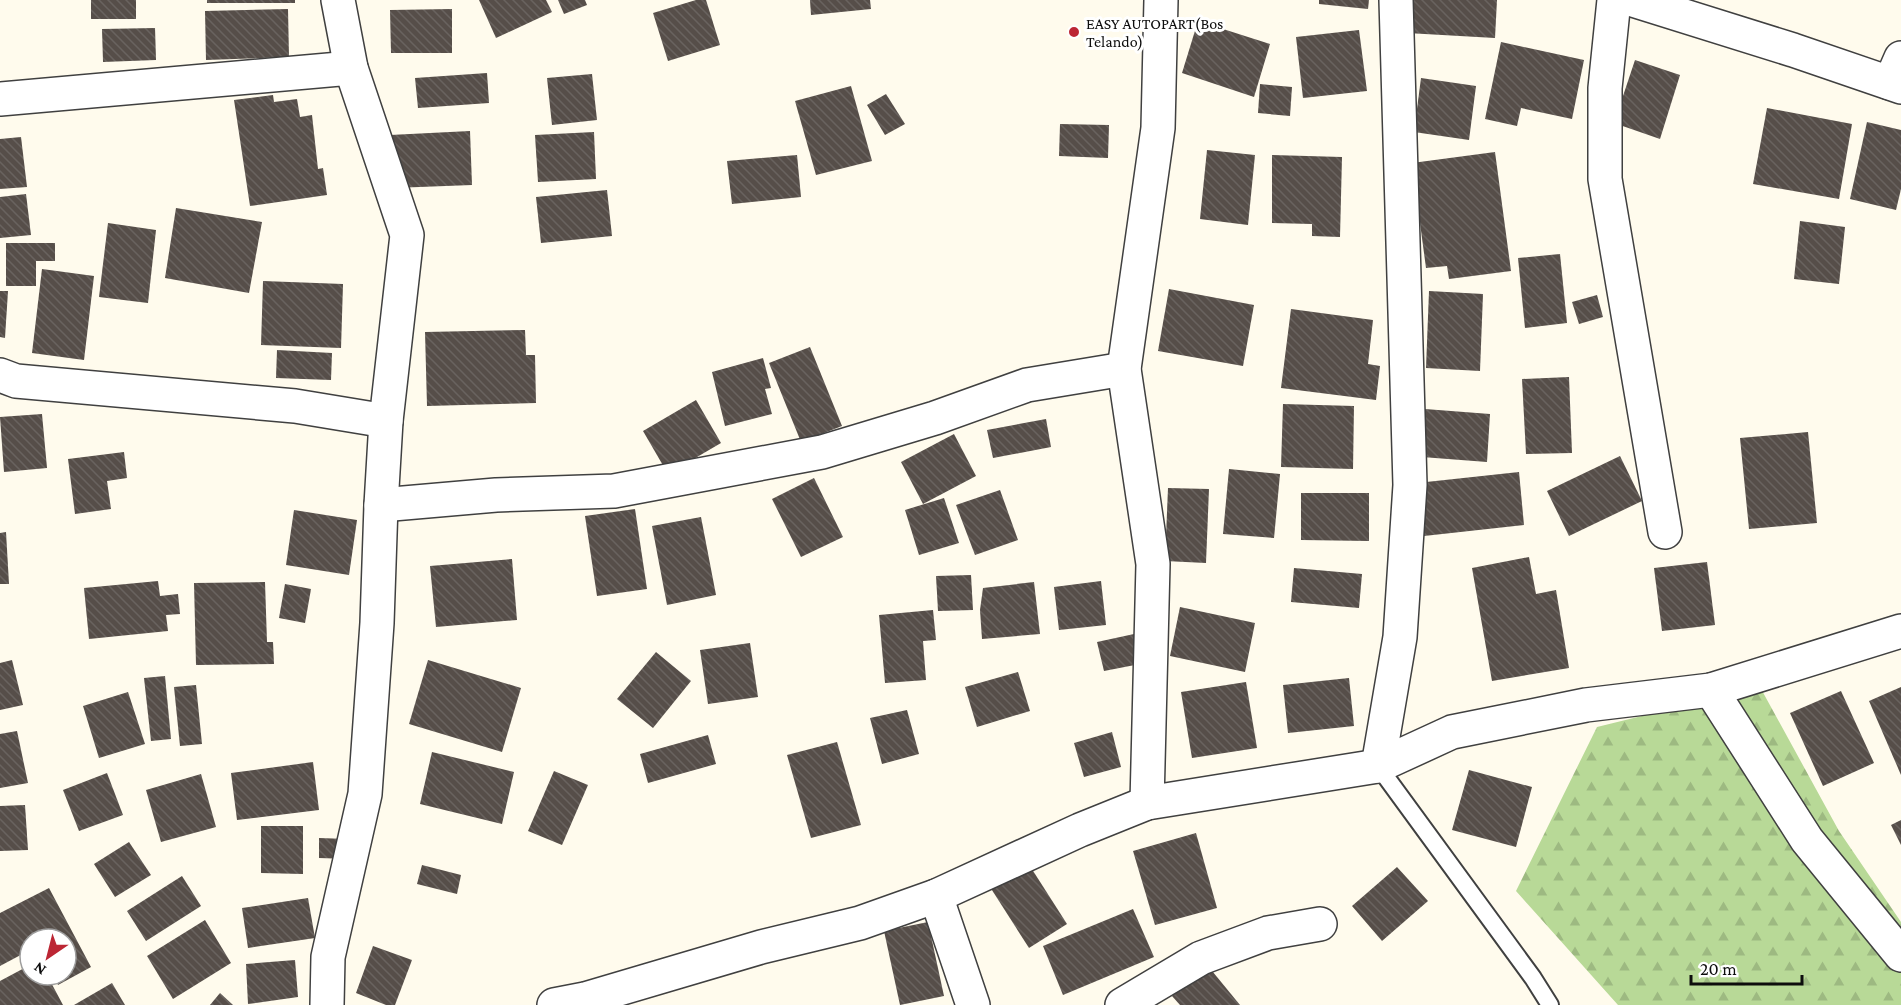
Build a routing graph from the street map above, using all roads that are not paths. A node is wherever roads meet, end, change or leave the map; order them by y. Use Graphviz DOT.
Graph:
graph roads {
  1 [pos="338,0"];
  2 [pos="1161,0"];
  3 [pos="1396,0"];
  4 [pos="1614,0"];
  5 [pos="1633,0"];
  6 [pos="351,69"];
  7 [pos="1897,76"];
  8 [pos="0,99"];
  9 [pos="1124,369"];
  10 [pos="0,375"];
  11 [pos="386,422"];
  12 [pos="381,505"];
  13 [pos="1665,532"];
  14 [pos="1901,631"];
  15 [pos="1711,690"];
  16 [pos="1378,765"];
  17 [pos="1147,803"];
  18 [pos="936,896"];
  19 [pos="1320,924"];
  20 [pos="1901,955"];
  21 [pos="327,1005"];
  22 [pos="554,1005"];
  23 [pos="973,1005"];
  24 [pos="1122,1005"];
  25 [pos="1550,1005"];
  1 -- 6 [label="street"];
  2 -- 9 [label="street"];
  3 -- 16 [label="street"];
  4 -- 13 [label="street"];
  5 -- 7 [label="street"];
  6 -- 8 [label="street"];
  6 -- 11 [label="street"];
  9 -- 12 [label="street"];
  9 -- 17 [label="street"];
  10 -- 11 [label="street"];
  11 -- 12 [label="street"];
  12 -- 21 [label="street"];
  14 -- 15 [label="street"];
  15 -- 16 [label="street"];
  15 -- 20 [label="street"];
  16 -- 17 [label="street"];
  16 -- 25 [label="lane"];
  17 -- 18 [label="street"];
  18 -- 22 [label="street"];
  18 -- 23 [label="street"];
  19 -- 24 [label="street"];
}
